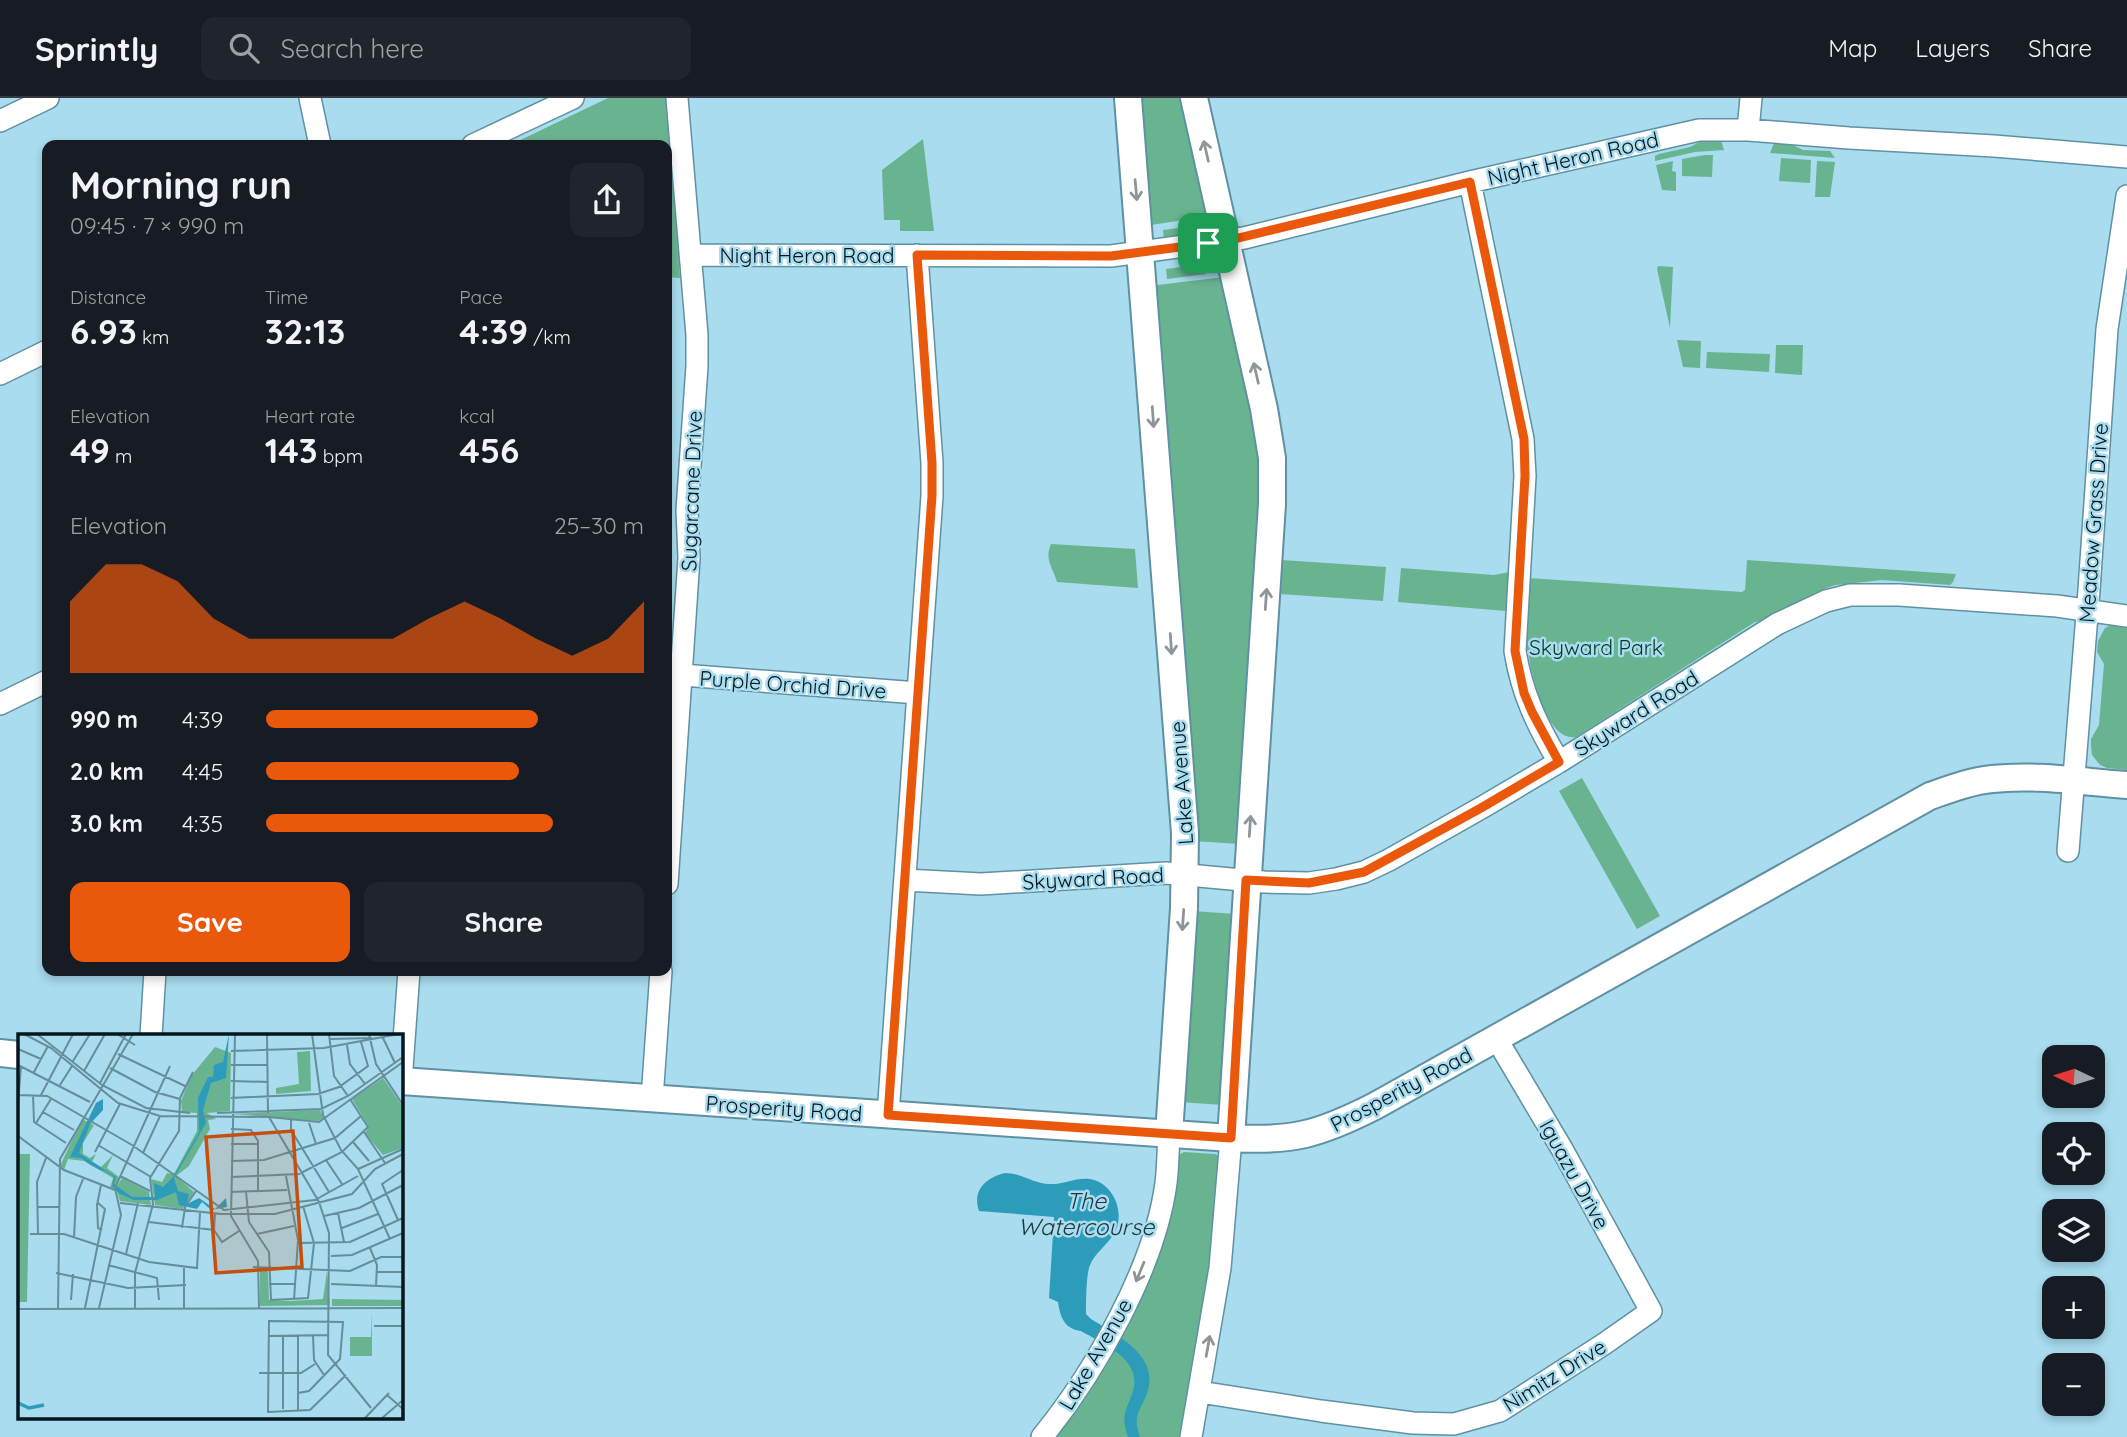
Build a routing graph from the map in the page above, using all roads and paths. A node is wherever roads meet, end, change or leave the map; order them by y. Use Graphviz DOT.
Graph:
graph roads {
  1 [pos="48,98"];
  2 [pos="310,98"];
  3 [pos="573,98"];
  4 [pos="677,98"];
  5 [pos="1128,98"];
  6 [pos="1195,98"];
  7 [pos="1751,98"];
  8 [pos="0,121"];
  9 [pos="1748,131"];
  10 [pos="319,140"];
  11 [pos="485,140"];
  12 [pos="2127,157"];
  13 [pos="1470,182"];
  14 [pos="2127,196"];
  15 [pos="1226,241"];
  16 [pos="1140,252"];
  17 [pos="690,255"];
  18 [pos="917,255"];
  19 [pos="42,353"];
  20 [pos="0,374"];
  21 [pos="2088,610"];
  22 [pos="2127,616"];
  23 [pos="674,675"];
  24 [pos="42,683"];
  25 [pos="918,693"];
  26 [pos="0,704"];
  27 [pos="672,735"];
  28 [pos="1559,762"];
  29 [pos="2072,781"];
  30 [pos="2127,785"];
  31 [pos="2068,851"];
  32 [pos="1185,875"];
  33 [pos="905,880"];
  34 [pos="1246,880"];
  35 [pos="155,976"];
  36 [pos="409,976"];
  37 [pos="661,976"];
  38 [pos="151,1034"];
  39 [pos="1496,1038"];
  40 [pos="0,1054"];
  41 [pos="18,1055"];
  42 [pos="402,1068"];
  43 [pos="402,1082"];
  44 [pos="652,1099"];
  45 [pos="888,1115"];
  46 [pos="1169,1134"];
  47 [pos="1231,1138"];
  48 [pos="1651,1311"];
  49 [pos="1199,1392"];
  50 [pos="1455,1430"];
  51 [pos="1042,1437"];
  52 [pos="1191,1437"];
  1 -- 8 [label="street"];
  2 -- 10 [label="street"];
  3 -- 11 [label="street"];
  4 -- 17 [label="street, Sugarcane Drive"];
  5 -- 16 [label="street, Lake Avenue, one-way"];
  15 -- 6 [label="street, one-way"];
  7 -- 9 [label="street"];
  9 -- 12 [label="street, Night Heron Road"];
  9 -- 13 [label="street, Night Heron Road"];
  13 -- 15 [label="street, Night Heron Road"];
  13 -- 28 [label="street"];
  14 -- 21 [label="street, Meadow Grass Drive"];
  15 -- 16 [label="street, Night Heron Road"];
  34 -- 15 [label="street, one-way"];
  16 -- 18 [label="street, Night Heron Road"];
  16 -- 32 [label="street, Lake Avenue, one-way"];
  17 -- 18 [label="street, Night Heron Road"];
  17 -- 23 [label="street, Sugarcane Drive"];
  18 -- 25 [label="street"];
  19 -- 20 [label="street"];
  21 -- 22 [label="street, Skyward Road"];
  21 -- 28 [label="street, Skyward Road"];
  21 -- 29 [label="street, Meadow Grass Drive"];
  23 -- 25 [label="street, Purple Orchid Drive"];
  23 -- 27 [label="street, Sugarcane Drive"];
  24 -- 26 [label="street"];
  25 -- 33 [label="street"];
  28 -- 34 [label="street, Skyward Road"];
  29 -- 30 [label="street, Prosperity Road"];
  29 -- 31 [label="street, Meadow Grass Drive"];
  29 -- 39 [label="street, Prosperity Road"];
  32 -- 33 [label="street, Skyward Road"];
  32 -- 34 [label="street, Skyward Road"];
  32 -- 46 [label="street, Lake Avenue, one-way"];
  33 -- 45 [label="street"];
  34 -- 47 [label="street"];
  35 -- 38 [label="street"];
  36 -- 42 [label="street"];
  37 -- 44 [label="street"];
  39 -- 47 [label="street, Prosperity Road"];
  39 -- 48 [label="street, Iguazu Drive"];
  40 -- 41 [label="street"];
  43 -- 44 [label="street, Prosperity Road"];
  44 -- 45 [label="street, Prosperity Road"];
  45 -- 46 [label="street, Prosperity Road"];
  46 -- 47 [label="street, Prosperity Road"];
  46 -- 51 [label="street, Lake Avenue, one-way"];
  49 -- 47 [label="street, one-way"];
  48 -- 50 [label="street, Nimitz Drive"];
  49 -- 50 [label="street, Nimitz Drive"];
  49 -- 52 [label="street"];
}
